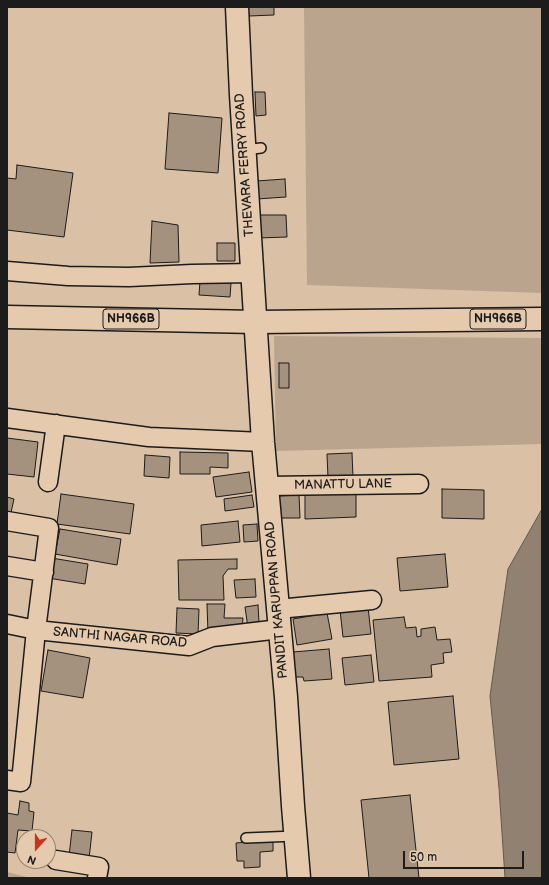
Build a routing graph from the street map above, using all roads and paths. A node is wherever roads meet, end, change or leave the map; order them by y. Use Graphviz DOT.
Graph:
graph roads {
  1 [pos="237,7"];
  2 [pos="7,270"];
  3 [pos="253,273"];
  4 [pos="7,318"];
  5 [pos="542,319"];
  6 [pos="256,322"];
  7 [pos="7,418"];
  8 [pos="56,424"];
  9 [pos="263,442"];
  10 [pos="48,482"];
  11 [pos="419,484"];
  12 [pos="267,486"];
  13 [pos="7,521"];
  14 [pos="7,566"];
  15 [pos="44,572"];
  16 [pos="372,600"];
  17 [pos="279,619"];
  18 [pos="7,624"];
  19 [pos="36,630"];
  20 [pos="7,780"];
  21 [pos="295,836"];
  22 [pos="246,838"];
  23 [pos="56,860"];
  24 [pos="97,878"];
  25 [pos="299,878"];
  1 -- 3 [label="main road, THEVARA FERRY ROAD"];
  2 -- 3 [label="street"];
  3 -- 6 [label="main road, THEVARA FERRY ROAD"];
  4 -- 6 [label="main road, NH966B"];
  5 -- 6 [label="main road, NH966B"];
  6 -- 9 [label="main road, PANDIT KARUPPAN ROAD"];
  7 -- 8 [label="street"];
  8 -- 9 [label="street"];
  8 -- 10 [label="street"];
  9 -- 12 [label="main road, PANDIT KARUPPAN ROAD"];
  11 -- 12 [label="street, MANATTU LANE"];
  12 -- 17 [label="main road, PANDIT KARUPPAN ROAD"];
  13 -- 15 [label="street"];
  14 -- 15 [label="street"];
  15 -- 19 [label="street"];
  16 -- 17 [label="street, SANTHI NAGAR ROAD"];
  17 -- 19 [label="street, SANTHI NAGAR ROAD"];
  17 -- 21 [label="main road, PANDIT KARUPPAN ROAD"];
  18 -- 19 [label="street, SANTHI NAGAR ROAD"];
  19 -- 20 [label="street"];
  21 -- 22 [label="lane"];
  21 -- 25 [label="main road, PANDIT KARUPPAN ROAD"];
  23 -- 24 [label="street"];
}
